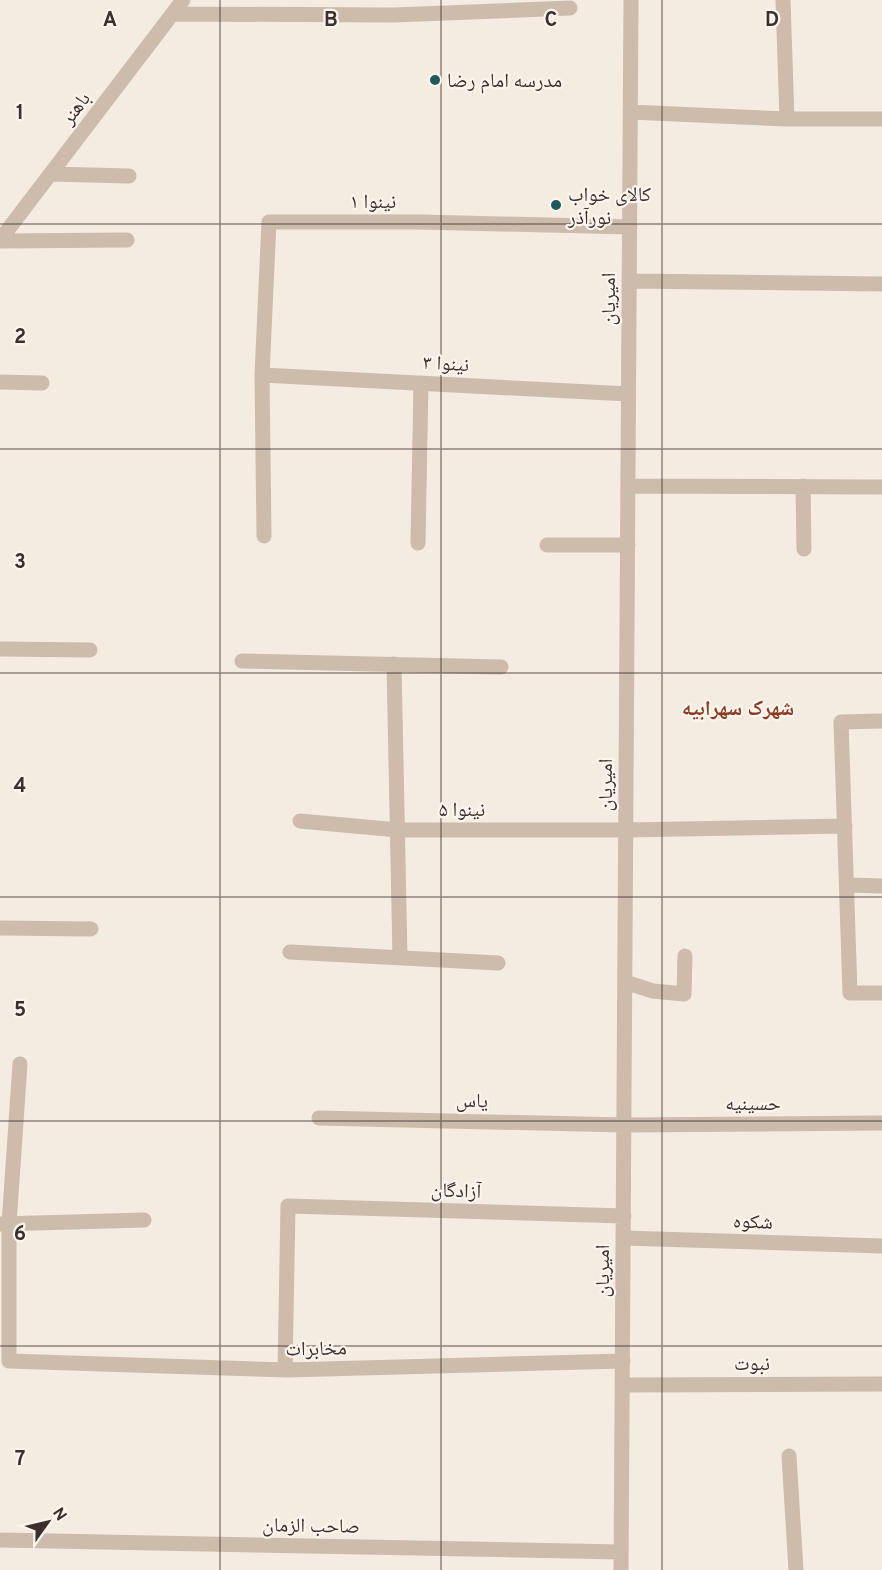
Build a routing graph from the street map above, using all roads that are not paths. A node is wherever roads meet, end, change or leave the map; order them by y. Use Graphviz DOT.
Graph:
graph roads {
  1 [pos="183,0"];
  2 [pos="631,0"];
  3 [pos="783,0"];
  4 [pos="570,8"];
  5 [pos="172,14"];
  6 [pos="630,112"];
  7 [pos="787,119"];
  8 [pos="882,119"];
  9 [pos="51,174"];
  10 [pos="129,176"];
  11 [pos="630,227"];
  12 [pos="128,240"];
  13 [pos="0,241"];
  14 [pos="629,281"];
  15 [pos="882,284"];
  16 [pos="262,375"];
  17 [pos="0,382"];
  18 [pos="42,383"];
  19 [pos="421,383"];
  20 [pos="628,394"];
  21 [pos="628,486"];
  22 [pos="802,486"];
  23 [pos="882,486"];
  24 [pos="264,536"];
  25 [pos="418,543"];
  26 [pos="547,544"];
  27 [pos="628,545"];
  28 [pos="804,549"];
  29 [pos="0,649"];
  30 [pos="90,650"];
  31 [pos="242,661"];
  32 [pos="394,664"];
  33 [pos="501,667"];
  34 [pos="882,721"];
  35 [pos="300,821"];
  36 [pos="845,826"];
  37 [pos="398,830"];
  38 [pos="626,830"];
  39 [pos="847,885"];
  40 [pos="882,885"];
  41 [pos="0,928"];
  42 [pos="91,929"];
  43 [pos="290,952"];
  44 [pos="685,956"];
  45 [pos="400,958"];
  46 [pos="498,963"];
  47 [pos="625,982"];
  48 [pos="882,993"];
  49 [pos="20,1064"];
  50 [pos="319,1118"];
  51 [pos="882,1123"];
  52 [pos="624,1125"];
  53 [pos="624,1216"];
  54 [pos="144,1220"];
  55 [pos="4,1224"];
  56 [pos="623,1238"];
  57 [pos="882,1246"];
  58 [pos="623,1361"];
  59 [pos="285,1370"];
  60 [pos="622,1384"];
  61 [pos="882,1384"];
  62 [pos="789,1456"];
  63 [pos="0,1540"];
  64 [pos="621,1552"];
  65 [pos="621,1570"];
  66 [pos="796,1570"];
  1 -- 5 [label="street, باهنر"];
  2 -- 6 [label="street, امیریان"];
  3 -- 7 [label="street"];
  4 -- 5 [label="street"];
  5 -- 9 [label="street, باهنر"];
  6 -- 7 [label="street"];
  6 -- 11 [label="street, امیریان"];
  7 -- 8 [label="street"];
  9 -- 10 [label="street"];
  9 -- 13 [label="street, باهنر"];
  11 -- 14 [label="street, امیریان"];
  11 -- 16 [label="street, نینوا ۱"];
  12 -- 13 [label="street"];
  14 -- 15 [label="street"];
  14 -- 20 [label="street, امیریان"];
  16 -- 19 [label="street, نینوا ۳"];
  16 -- 24 [label="street"];
  17 -- 18 [label="street"];
  19 -- 20 [label="street, نینوا ۳"];
  19 -- 25 [label="street"];
  20 -- 21 [label="street, امیریان"];
  21 -- 22 [label="street"];
  21 -- 27 [label="street, امیریان"];
  22 -- 23 [label="street"];
  22 -- 28 [label="street"];
  26 -- 27 [label="street"];
  27 -- 38 [label="street, امیریان"];
  29 -- 30 [label="street"];
  31 -- 32 [label="street"];
  32 -- 33 [label="street"];
  32 -- 37 [label="street"];
  34 -- 36 [label="street"];
  35 -- 37 [label="street, نینوا ۵"];
  36 -- 38 [label="street, نینوا ۵"];
  36 -- 39 [label="street"];
  37 -- 38 [label="street, نینوا ۵"];
  37 -- 45 [label="street"];
  38 -- 47 [label="street, امیریان"];
  39 -- 40 [label="street"];
  39 -- 48 [label="street"];
  41 -- 42 [label="street"];
  43 -- 45 [label="street"];
  44 -- 47 [label="street"];
  45 -- 46 [label="street"];
  47 -- 52 [label="street, امیریان"];
  49 -- 55 [label="street"];
  50 -- 52 [label="street, یاس"];
  51 -- 52 [label="street, حسینیه"];
  52 -- 53 [label="street, امیریان"];
  53 -- 56 [label="street, امیریان"];
  53 -- 59 [label="street, آزادگان"];
  54 -- 55 [label="street"];
  55 -- 59 [label="street, مخابرات"];
  56 -- 57 [label="street, شکوه"];
  56 -- 58 [label="street, امیریان"];
  58 -- 59 [label="street, مخابرات"];
  58 -- 60 [label="street, امیریان"];
  60 -- 61 [label="street, نبوت"];
  60 -- 64 [label="street, امیریان"];
  62 -- 66 [label="street"];
  63 -- 64 [label="street, صاحب الزمان"];
  64 -- 65 [label="street, امیریان"];
}
